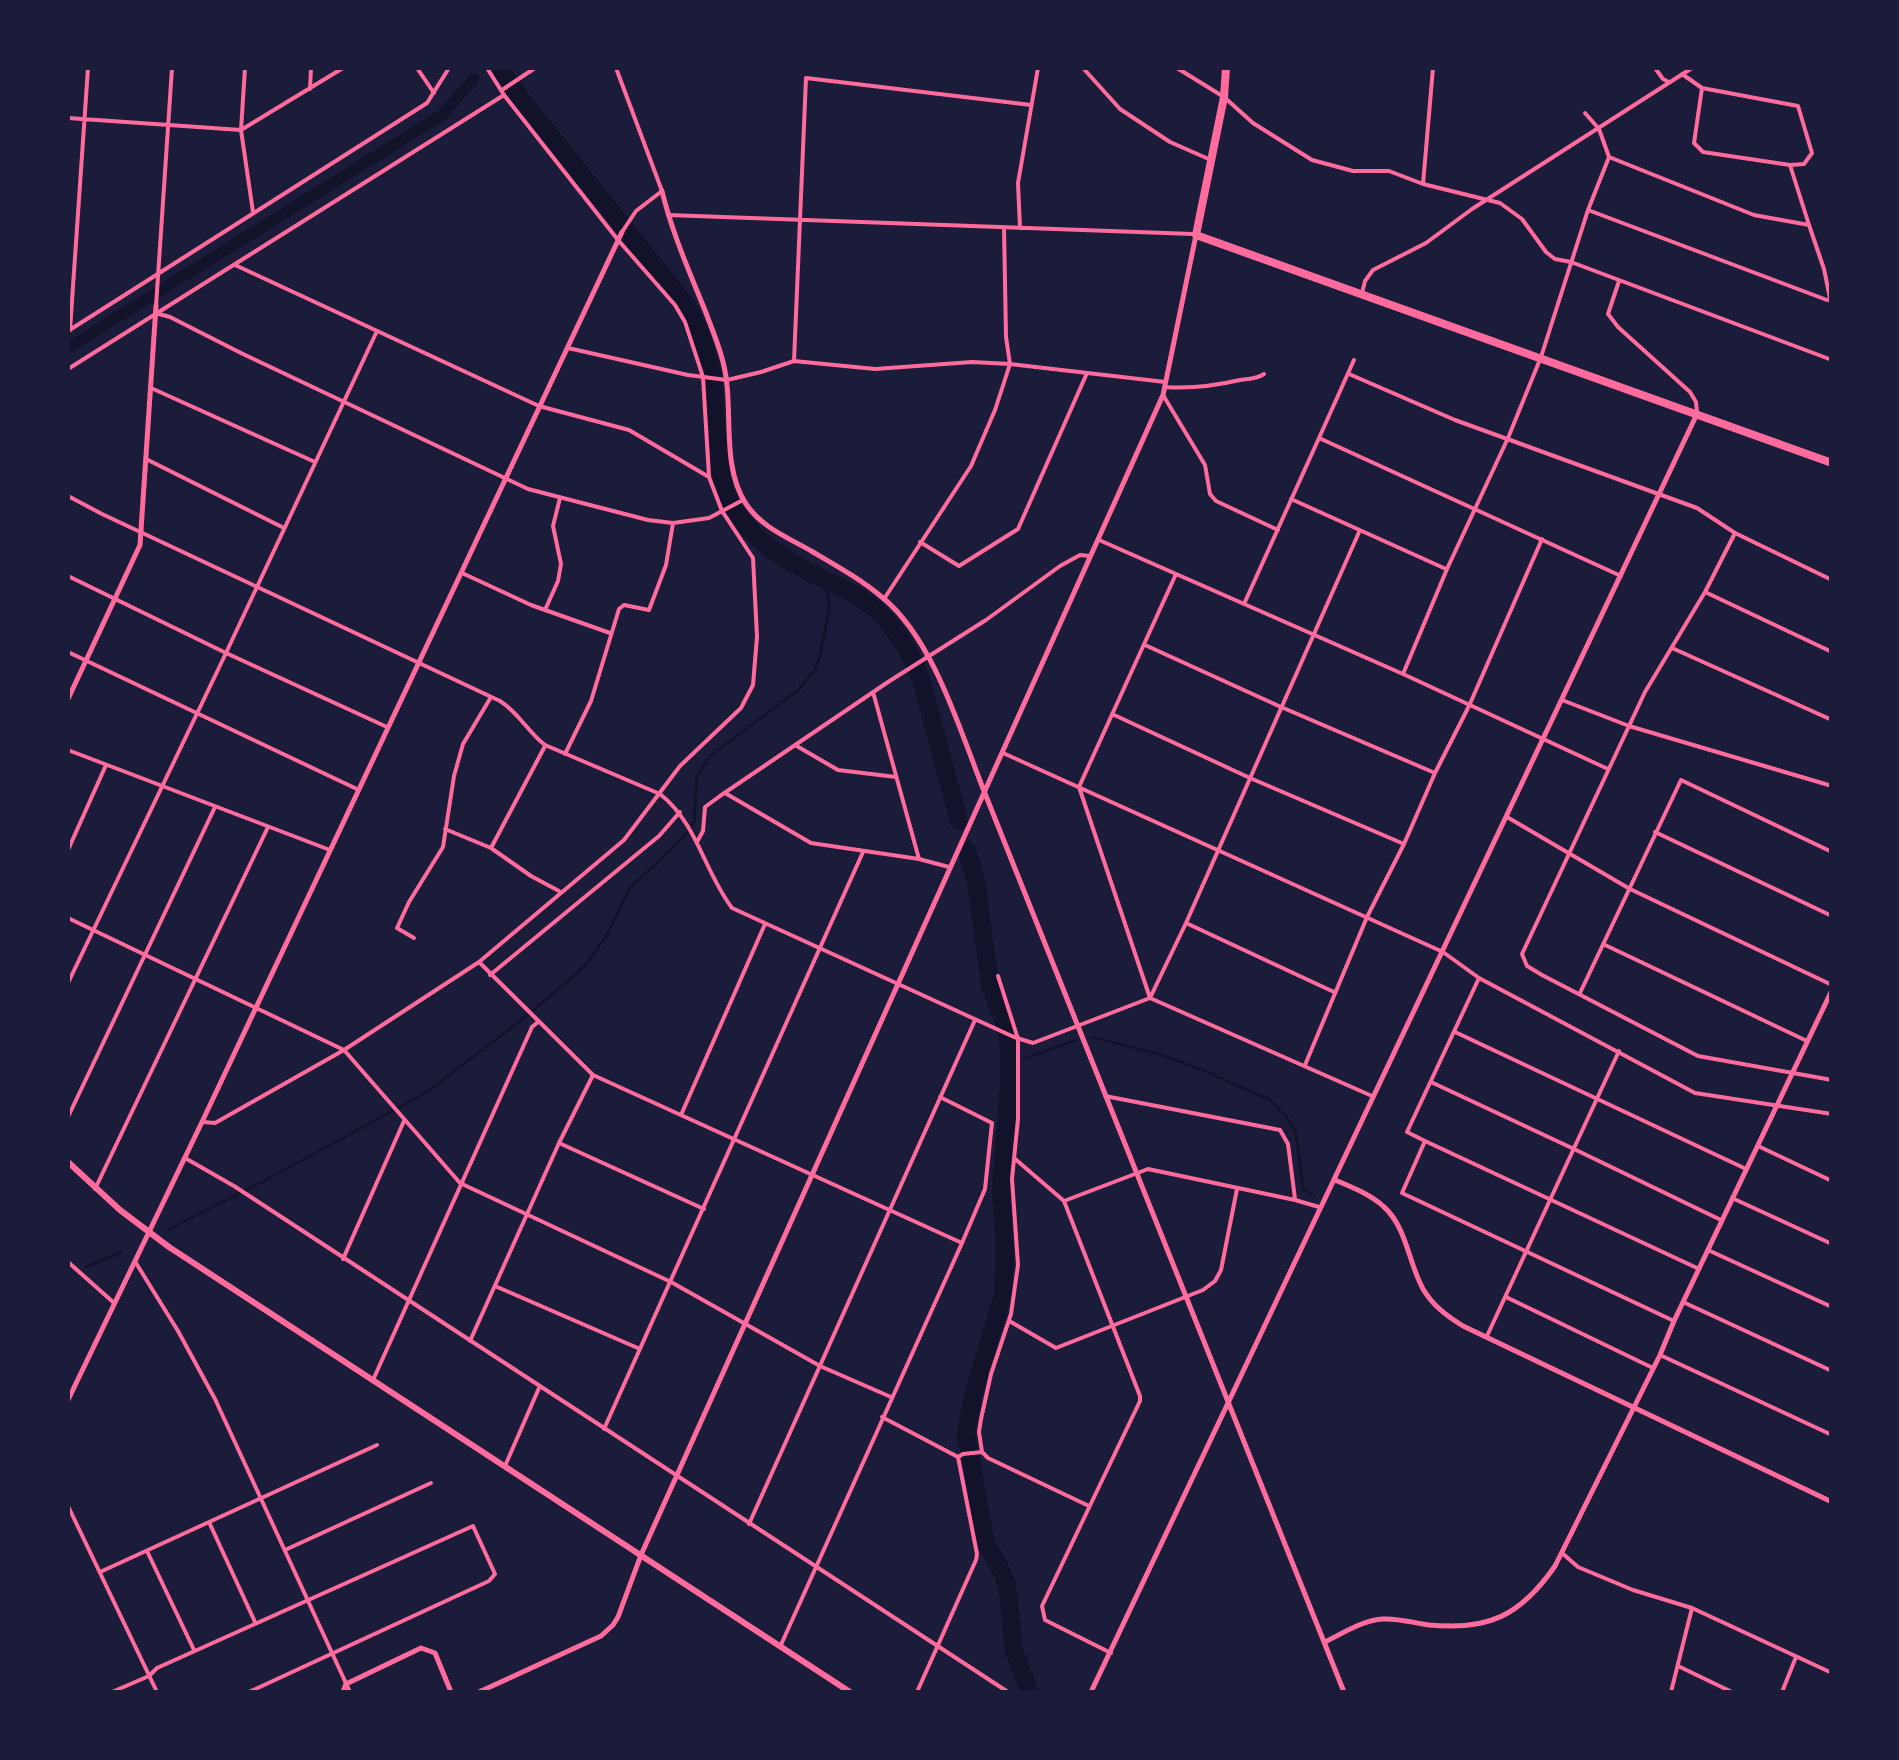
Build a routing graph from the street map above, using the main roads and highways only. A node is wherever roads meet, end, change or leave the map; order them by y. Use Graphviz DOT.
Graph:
graph roads {
  1 [pos="1226,68"];
  2 [pos="1832,462"];
  3 [pos="68,1162"];
  4 [pos="850,1692"];
  1 -- 2 [label="highway"];
  3 -- 4 [label="main road"];
}
